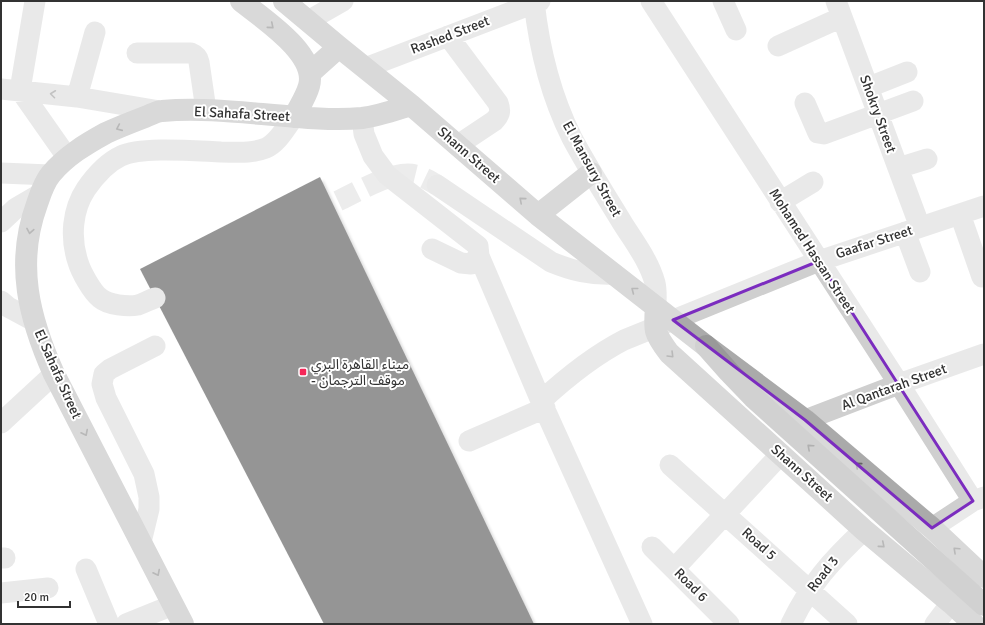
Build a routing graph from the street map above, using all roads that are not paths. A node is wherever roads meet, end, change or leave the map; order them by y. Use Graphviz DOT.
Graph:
graph roads {
  1 [pos="35,1"];
  2 [pos="241,1"];
  3 [pos="284,1"];
  4 [pos="651,1"];
  5 [pos="723,1"];
  6 [pos="340,2"];
  7 [pos="536,2"];
  8 [pos="839,9"];
  9 [pos="308,21"];
  10 [pos="736,30"];
  11 [pos="95,32"];
  12 [pos="448,36"];
  13 [pos="778,46"];
  14 [pos="339,47"];
  15 [pos="137,53"];
  16 [pos="365,68"];
  17 [pos="907,72"];
  18 [pos="310,73"];
  19 [pos="869,87"];
  20 [pos="10,89"];
  21 [pos="77,97"];
  22 [pos="913,101"];
  23 [pos="805,102"];
  24 [pos="411,104"];
  25 [pos="206,110"];
  26 [pos="160,111"];
  27 [pos="878,114"];
  28 [pos="294,117"];
  29 [pos="362,118"];
  30 [pos="458,145"];
  31 [pos="67,157"];
  32 [pos="926,159"];
  33 [pos="898,168"];
  34 [pos="591,173"];
  35 [pos="1,174"];
  36 [pos="50,175"];
  37 [pos="812,182"];
  38 [pos="437,185"];
  39 [pos="40,194"];
  40 [pos="780,202"];
  41 [pos="984,206"];
  42 [pos="960,214"];
  43 [pos="538,215"];
  44 [pos="1,222"];
  45 [pos="912,230"];
  46 [pos="432,248"];
  47 [pos="479,256"];
  48 [pos="818,261"];
  49 [pos="920,272"];
  50 [pos="614,274"];
  51 [pos="982,277"];
  52 [pos="155,298"];
  53 [pos="1,301"];
  54 [pos="661,319"];
  55 [pos="34,321"];
  56 [pos="155,346"];
  57 [pos="706,346"];
  58 [pos="984,354"];
  59 [pos="54,374"];
  60 [pos="899,384"];
  61 [pos="543,404"];
  62 [pos="805,420"];
  63 [pos="1,423"];
  64 [pos="469,441"];
  65 [pos="781,454"];
  66 [pos="670,464"];
  67 [pos="978,499"];
  68 [pos="725,514"];
  69 [pos="932,528"];
  70 [pos="864,530"];
  71 [pos="141,542"];
  72 [pos="652,547"];
  73 [pos="86,569"];
  74 [pos="674,569"];
  75 [pos="984,577"];
  76 [pos="48,588"];
  77 [pos="810,590"];
  78 [pos="1,593"];
  79 [pos="951,603"];
  80 [pos="174,605"];
  81 [pos="984,605"];
  82 [pos="109,624"];
  83 [pos="126,624"];
  84 [pos="183,624"];
  85 [pos="642,624"];
  86 [pos="729,624"];
  87 [pos="791,624"];
  88 [pos="847,624"];
  89 [pos="935,624"];
  90 [pos="974,624"];
  1 -- 20 [label="street"];
  2 -- 18 [label="main road, one-way"];
  3 -- 9 [label="main road, Shann Street"];
  4 -- 40 [label="street, Mohamed Hassan Street"];
  5 -- 10 [label="street"];
  6 -- 9 [label="street"];
  7 -- 12 [label="street, Rashed Street"];
  7 -- 34 [label="street, El Mansury Street"];
  8 -- 13 [label="street"];
  8 -- 19 [label="street, Shokry Street"];
  9 -- 14 [label="main road, Shann Street"];
  11 -- 21 [label="street"];
  12 -- 16 [label="street, Rashed Street"];
  12 -- 30 [label="street"];
  14 -- 16 [label="main road, Shann Street"];
  14 -- 18 [label="main road"];
  15 -- 25 [label="street"];
  16 -- 24 [label="main road, Shann Street"];
  17 -- 19 [label="street"];
  18 -- 28 [label="main road"];
  19 -- 27 [label="street, Shokry Street"];
  21 -- 20 [label="street, one-way"];
  20 -- 31 [label="street"];
  21 -- 26 [label="street"];
  22 -- 27 [label="street"];
  23 -- 27 [label="street"];
  24 -- 29 [label="main road, El Sahafa Street"];
  24 -- 30 [label="main road, Shann Street"];
  25 -- 26 [label="main road, El Sahafa Street"];
  25 -- 28 [label="main road, El Sahafa Street"];
  26 -- 31 [label="main road, El Sahafa Street, one-way"];
  27 -- 33 [label="street, Shokry Street"];
  28 -- 29 [label="main road, El Sahafa Street"];
  28 -- 52 [label="street"];
  29 -- 47 [label="street"];
  43 -- 30 [label="main road, Shann Street, one-way"];
  31 -- 36 [label="main road, El Sahafa Street"];
  32 -- 33 [label="street"];
  33 -- 45 [label="street, Shokry Street"];
  34 -- 43 [label="main road"];
  34 -- 54 [label="street, El Mansury Street"];
  35 -- 36 [label="street"];
  36 -- 39 [label="main road, El Sahafa Street"];
  37 -- 40 [label="street"];
  38 -- 50 [label="street"];
  39 -- 44 [label="street"];
  39 -- 55 [label="main road, El Sahafa Street, one-way"];
  40 -- 48 [label="street, Mohamed Hassan Street"];
  41 -- 42 [label="street, Gaafar Street"];
  42 -- 45 [label="street, Gaafar Street"];
  42 -- 51 [label="street"];
  43 -- 50 [label="main road, Shann Street"];
  45 -- 48 [label="street, Gaafar Street"];
  45 -- 49 [label="street, Shokry Street"];
  46 -- 47 [label="street"];
  47 -- 61 [label="street"];
  48 -- 54 [label="street, Gaafar Street"];
  48 -- 60 [label="street, Mohamed Hassan Street"];
  54 -- 50 [label="main road, Shann Street, one-way"];
  53 -- 55 [label="street"];
  54 -- 57 [label="main road, Shann Street"];
  54 -- 61 [label="street, Gaafar Street"];
  54 -- 65 [label="main road, Shann Street, one-way"];
  55 -- 59 [label="main road, El Sahafa Street"];
  56 -- 71 [label="street"];
  57 -- 62 [label="main road, Shann Street"];
  81 -- 57 [label="highway, one-way"];
  58 -- 60 [label="street, Al Qantarah Street"];
  59 -- 63 [label="street"];
  59 -- 71 [label="main road, El Sahafa Street, one-way"];
  60 -- 62 [label="street, Al Qantarah Street"];
  60 -- 67 [label="street, Mohamed Hassan Street"];
  61 -- 64 [label="street"];
  61 -- 85 [label="street"];
  69 -- 62 [label="main road, Shann Street, one-way"];
  65 -- 68 [label="street"];
  65 -- 70 [label="main road, Shann Street"];
  66 -- 68 [label="street, Road 5"];
  67 -- 69 [label="street"];
  68 -- 74 [label="street"];
  68 -- 77 [label="street, Road 5"];
  75 -- 69 [label="main road, Shann Street, one-way"];
  70 -- 77 [label="street, Road 3"];
  70 -- 79 [label="main road, Shann Street, one-way"];
  71 -- 80 [label="main road, El Sahafa Street, one-way"];
  72 -- 74 [label="street, Road 6"];
  73 -- 82 [label="street"];
  74 -- 86 [label="street, Road 6"];
  76 -- 78 [label="street"];
  77 -- 87 [label="street, Road 3"];
  77 -- 88 [label="street, Road 5"];
  79 -- 89 [label="street"];
  79 -- 90 [label="main road, Shann Street"];
  80 -- 83 [label="street"];
  80 -- 84 [label="main road, El Sahafa Street"];
}
